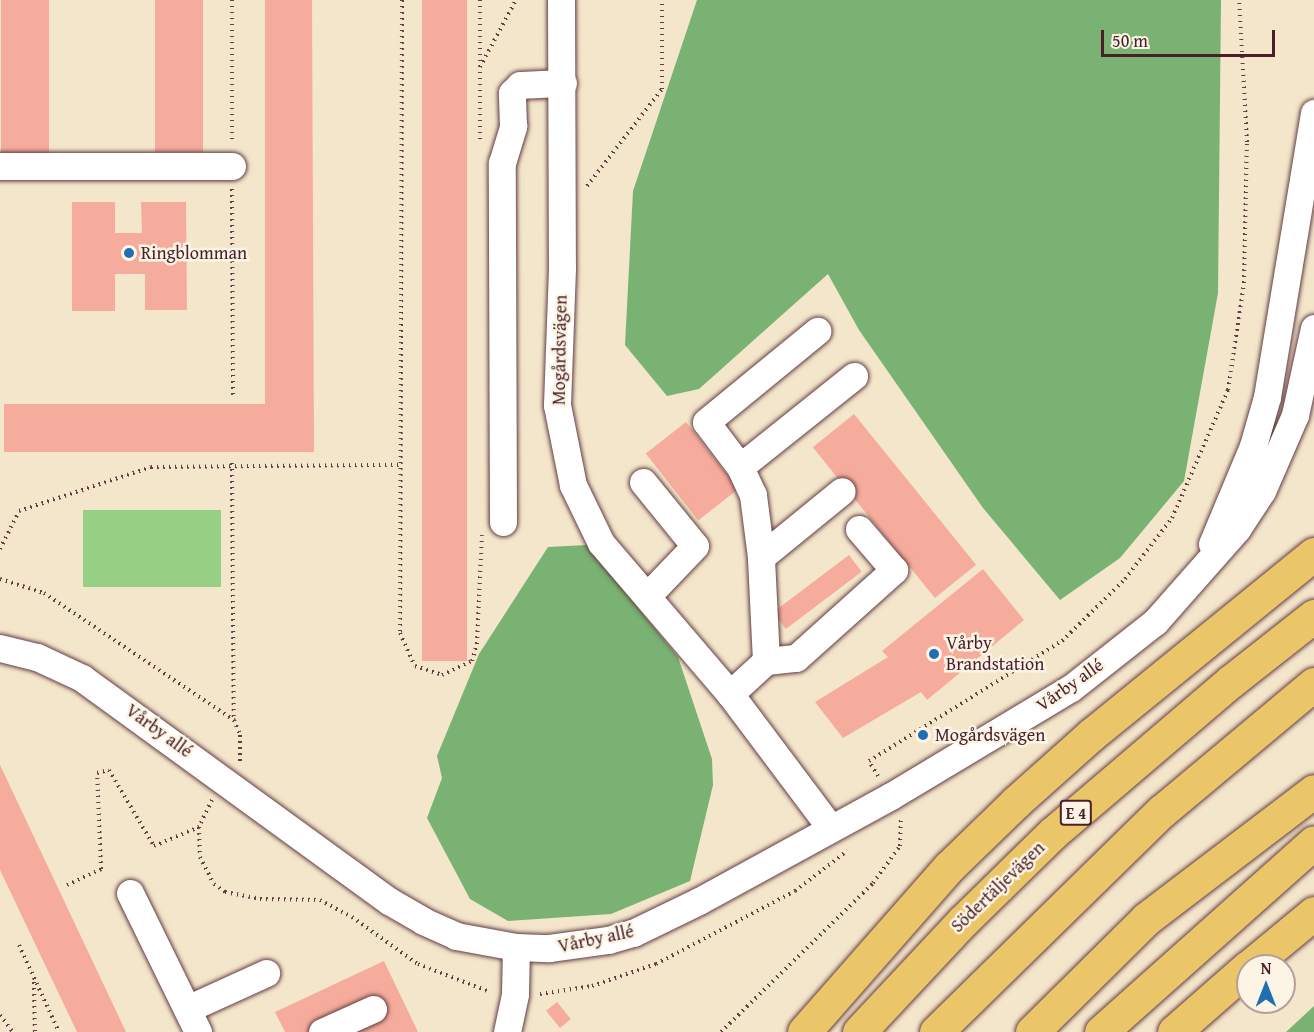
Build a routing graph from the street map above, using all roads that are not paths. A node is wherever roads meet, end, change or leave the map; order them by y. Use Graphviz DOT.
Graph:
graph roads {
  1 [pos="561,0"];
  2 [pos="563,83"];
  3 [pos="1314,113"];
  4 [pos="0,166"];
  5 [pos="232,166"];
  6 [pos="1314,328"];
  7 [pos="817,331"];
  8 [pos="854,376"];
  9 [pos="740,467"];
  10 [pos="643,482"];
  11 [pos="842,491"];
  12 [pos="492,526"];
  13 [pos="859,529"];
  14 [pos="1314,554"];
  15 [pos="761,557"];
  16 [pos="1203,564"];
  17 [pos="647,596"];
  18 [pos="1314,616"];
  19 [pos="0,648"];
  20 [pos="766,661"];
  21 [pos="1314,684"];
  22 [pos="730,694"];
  23 [pos="1314,791"];
  24 [pos="830,827"];
  25 [pos="1314,842"];
  26 [pos="130,893"];
  27 [pos="1314,913"];
  28 [pos="516,947"];
  29 [pos="1265,954"];
  30 [pos="266,973"];
  31 [pos="1236,978"];
  32 [pos="373,1009"];
  33 [pos="192,1021"];
  34 [pos="322,1032"];
  35 [pos="507,1032"];
  36 [pos="804,1032"];
  37 [pos="859,1032"];
  38 [pos="936,1032"];
  39 [pos="1032,1032"];
  40 [pos="1101,1032"];
  41 [pos="1174,1032"];
  1 -- 2 [label="street, Mogårdsvägen"];
  2 -- 12 [label="street"];
  2 -- 17 [label="street, Mogårdsvägen"];
  3 -- 16 [label="street, Vårby allé"];
  4 -- 5 [label="street"];
  6 -- 16 [label="street, Vårby allé"];
  7 -- 9 [label="street"];
  8 -- 9 [label="street"];
  9 -- 15 [label="street"];
  10 -- 17 [label="street"];
  11 -- 15 [label="street"];
  13 -- 20 [label="street"];
  14 -- 36 [label="highway"];
  15 -- 20 [label="street"];
  16 -- 24 [label="street, Vårby allé"];
  17 -- 22 [label="street, Mogårdsvägen"];
  18 -- 37 [label="highway, Södertäljevägen / E 4"];
  19 -- 28 [label="street, Vårby allé"];
  20 -- 22 [label="street"];
  21 -- 38 [label="highway"];
  22 -- 24 [label="street, Mogårdsvägen"];
  23 -- 39 [label="highway"];
  24 -- 28 [label="street, Vårby allé"];
  25 -- 40 [label="highway"];
  26 -- 33 [label="street"];
  27 -- 29 [label="highway"];
  28 -- 35 [label="street"];
  30 -- 33 [label="street"];
  31 -- 41 [label="highway"];
  32 -- 34 [label="street"];
}
